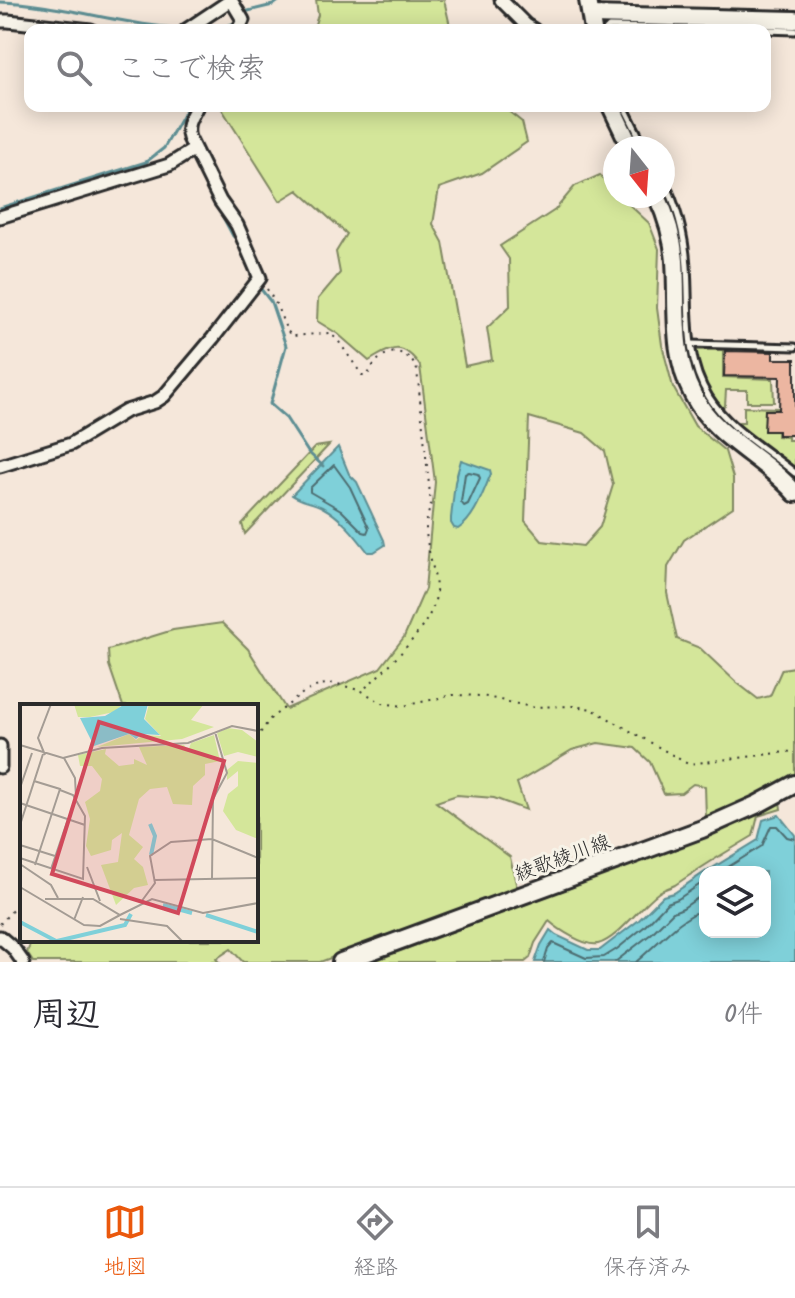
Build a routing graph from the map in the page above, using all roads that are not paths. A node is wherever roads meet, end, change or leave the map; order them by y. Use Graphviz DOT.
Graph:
graph roads {
  1 [pos="501,0"];
  2 [pos="236,12"];
  3 [pos="591,15"];
  4 [pos="795,20"];
  5 [pos="0,21"];
  6 [pos="36,24"];
  7 [pos="201,24"];
  8 [pos="525,24"];
  9 [pos="771,30"];
  10 [pos="795,31"];
  11 [pos="194,112"];
  12 [pos="614,112"];
  13 [pos="627,112"];
  14 [pos="625,136"];
  15 [pos="639,136"];
  16 [pos="193,150"];
  17 [pos="675,207"];
  18 [pos="661,208"];
  19 [pos="0,217"];
  20 [pos="691,344"];
  21 [pos="795,347"];
  22 [pos="0,466"];
  23 [pos="795,473"];
  24 [pos="795,493"];
  25 [pos="0,746"];
  26 [pos="0,767"];
  27 [pos="795,784"];
  28 [pos="0,937"];
  29 [pos="23,962"];
  30 [pos="341,962"];
  1 -- 8 [label="street"];
  2 -- 7 [label="street"];
  3 -- 4 [label="street"];
  5 -- 6 [label="street"];
  9 -- 10 [label="lane"];
  11 -- 16 [label="street"];
  12 -- 14 [label="street"];
  13 -- 15 [label="lane"];
  16 -- 19 [label="street"];
  16 -- 22 [label="street"];
  17 -- 20 [label="lane"];
  18 -- 24 [label="street"];
  20 -- 21 [label="lane"];
  20 -- 23 [label="lane"];
  25 -- 26 [label="street"];
  27 -- 30 [label="street, 綾歌綾川線"];
  28 -- 29 [label="street"];
}
